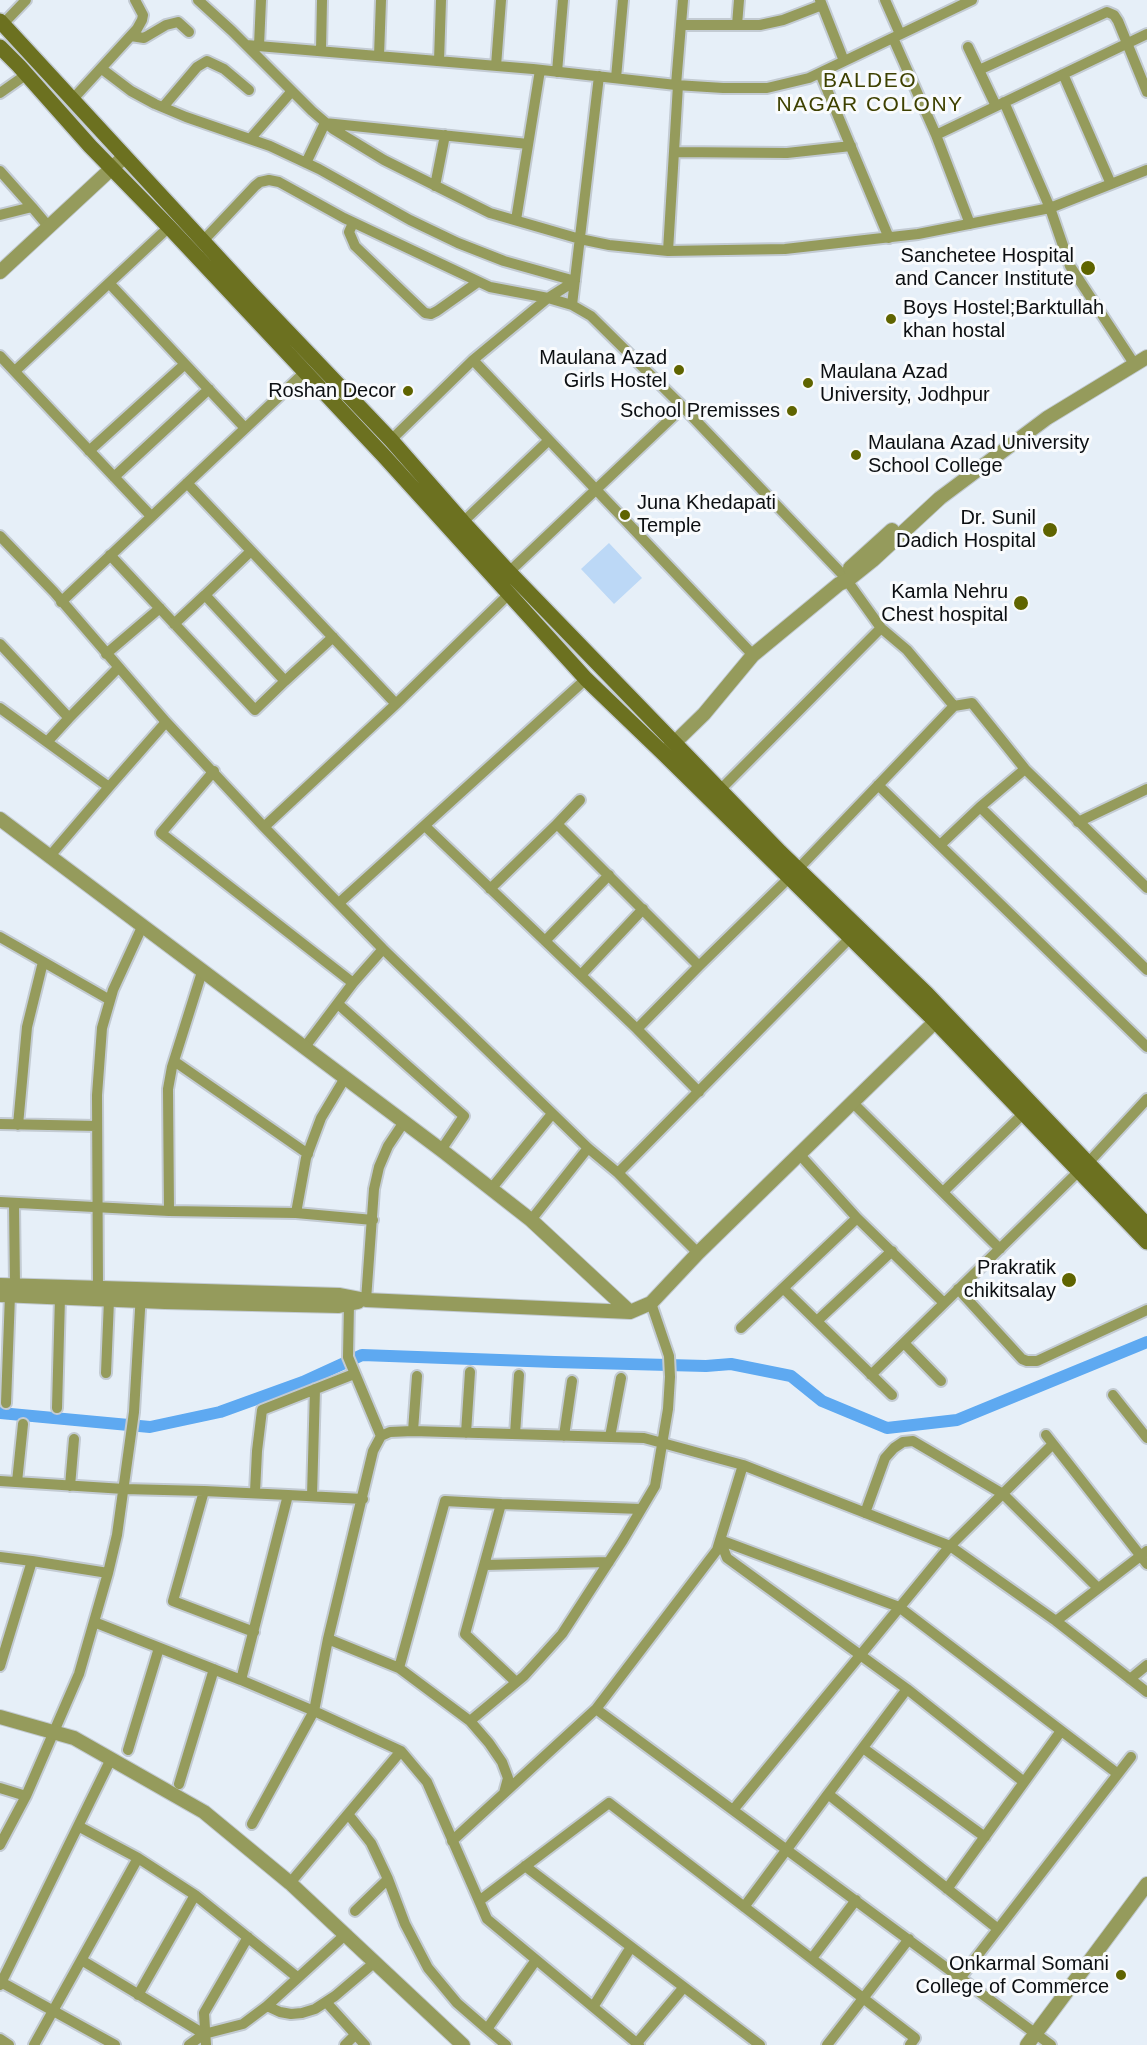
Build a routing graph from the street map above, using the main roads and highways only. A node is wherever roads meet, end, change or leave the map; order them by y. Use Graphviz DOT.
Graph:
graph roads {
  1 [pos="1,23"];
  2 [pos="0,46"];
  3 [pos="669,748"];
  4 [pos="794,873"];
  5 [pos="940,1017"];
  6 [pos="1084,1167"];
  7 [pos="1147,1225"];
  8 [pos="1147,1242"];
  1 -- 3 [label="main road"];
  2 -- 3 [label="main road"];
  3 -- 4 [label="main road"];
  3 -- 4 [label="main road"];
  4 -- 5 [label="main road"];
  4 -- 5 [label="main road"];
  5 -- 6 [label="main road"];
  5 -- 6 [label="main road"];
  6 -- 7 [label="main road"];
  6 -- 8 [label="main road"];
}
